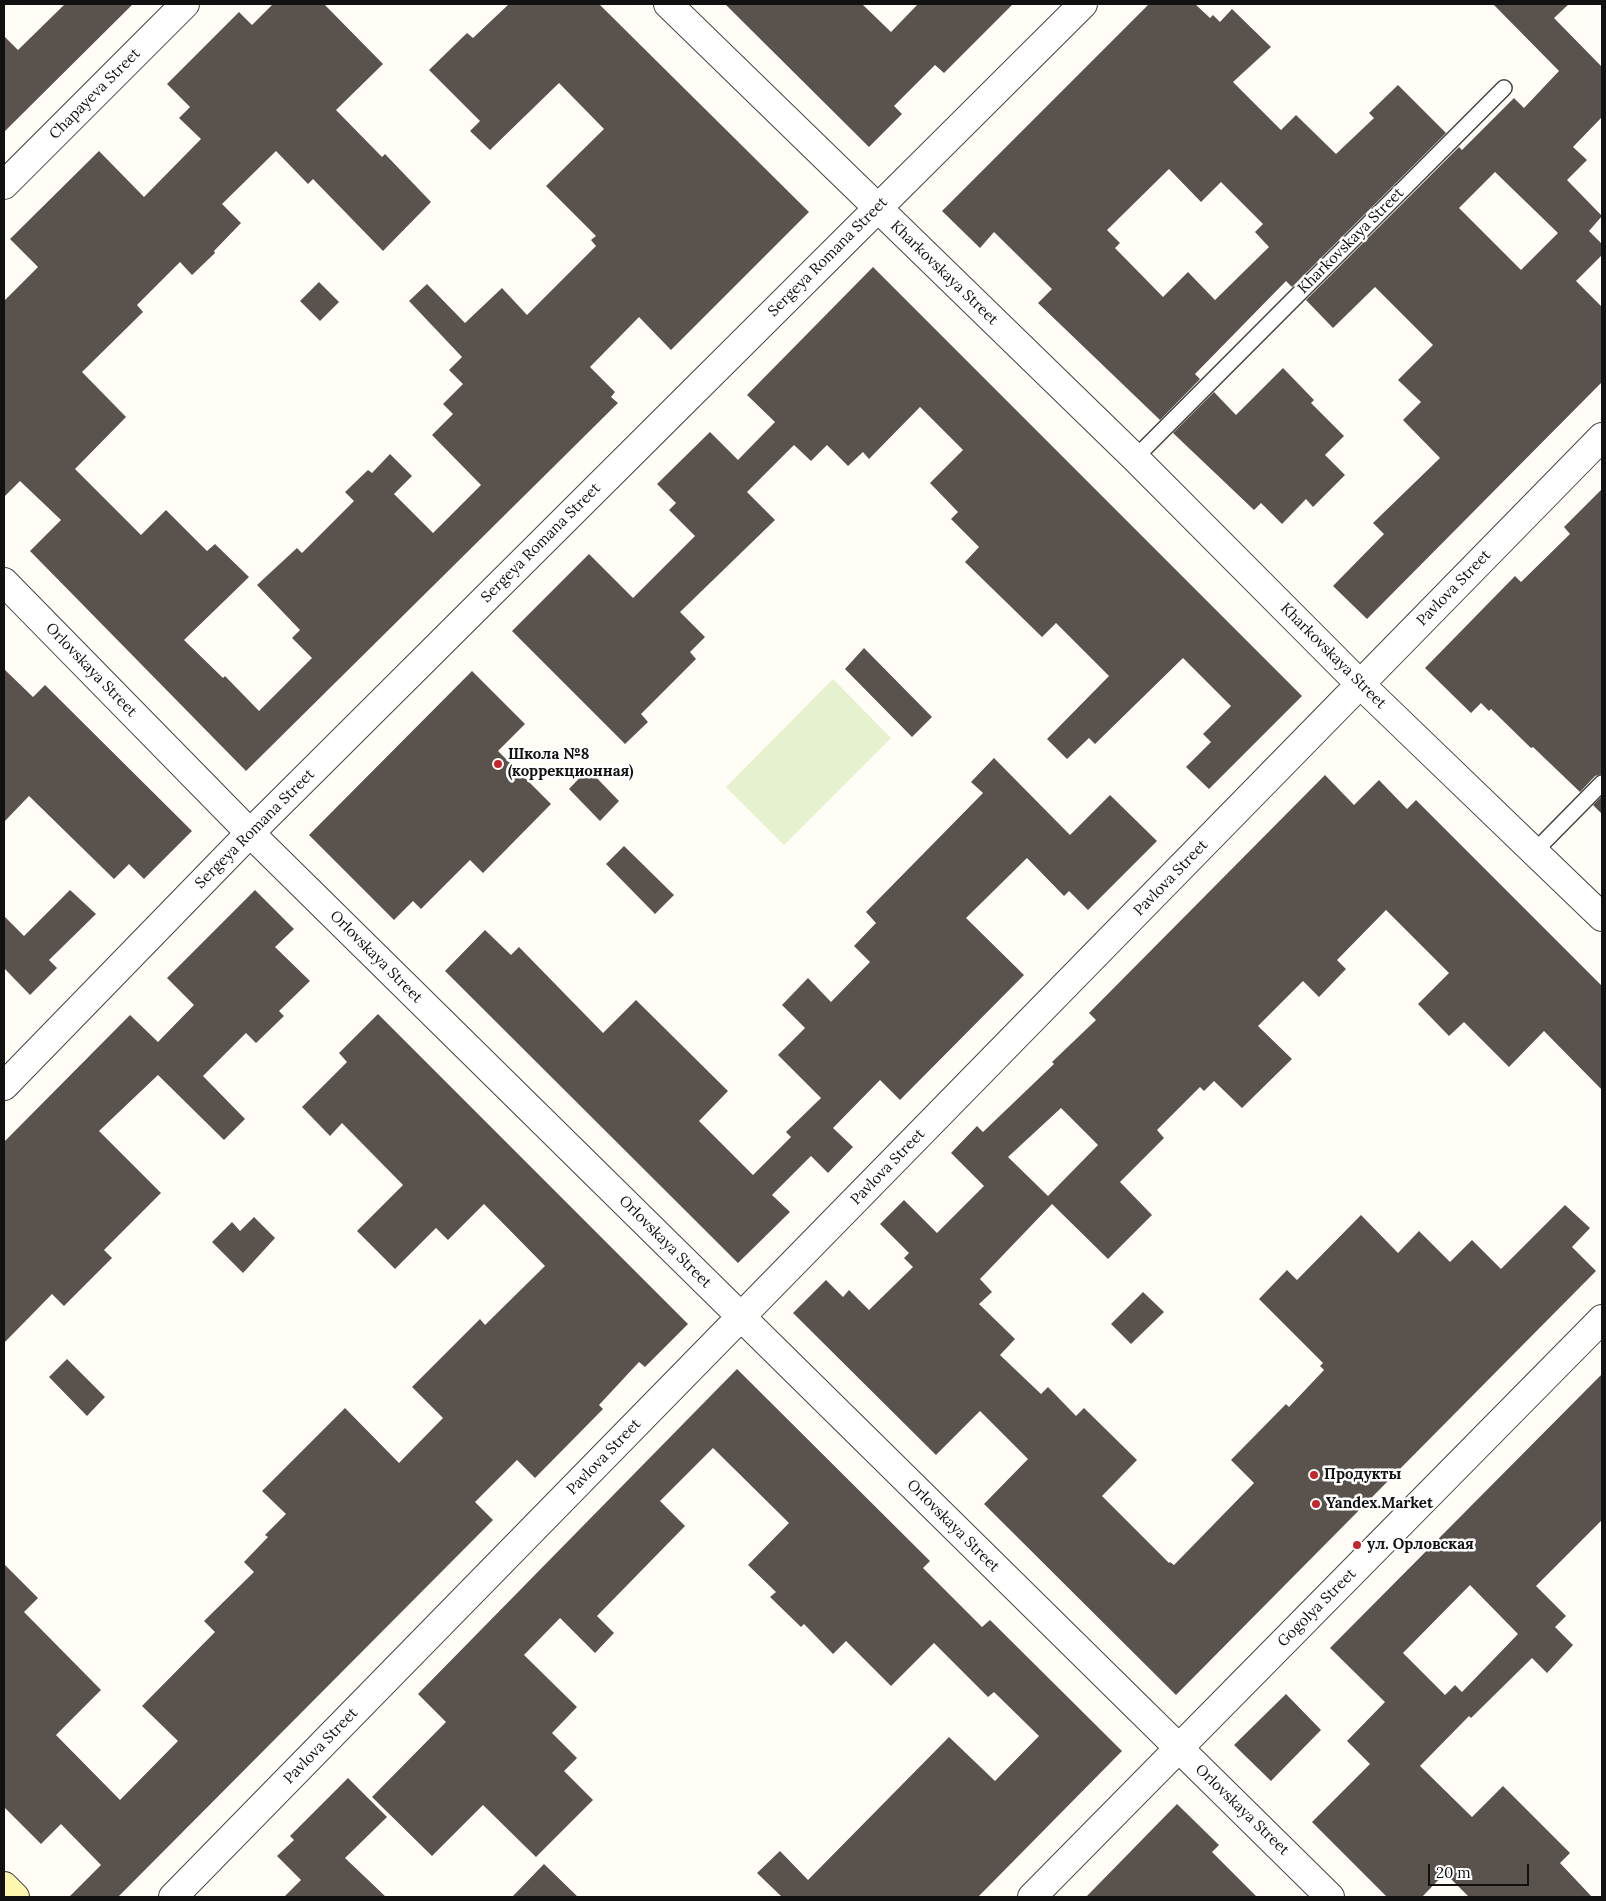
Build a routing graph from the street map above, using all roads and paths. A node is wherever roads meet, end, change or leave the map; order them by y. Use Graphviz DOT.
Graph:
graph roads {
  1 [pos="186,4"];
  2 [pos="668,4"];
  3 [pos="1083,4"];
  4 [pos="1504,88"];
  5 [pos="4,185"];
  6 [pos="878,208"];
  7 [pos="1602,437"];
  8 [pos="1135,458"];
  9 [pos="4,582"];
  10 [pos="1360,684"];
  11 [pos="1602,783"];
  12 [pos="250,833"];
  13 [pos="1534,852"];
  14 [pos="1602,917"];
  15 [pos="4,1086"];
  16 [pos="742,1317"];
  17 [pos="1602,1319"];
  18 [pos="1179,1749"];
  19 [pos="4,1886"];
  20 [pos="15,1897"];
  21 [pos="173,1897"];
  22 [pos="1032,1897"];
  23 [pos="1330,1897"];
  1 -- 5 [label="street, Chapayeva Street"];
  2 -- 6 [label="street, Kharkovskaya Street"];
  3 -- 6 [label="street, Sergeya Romana Street"];
  4 -- 8 [label="lane, Kharkovskaya Street"];
  6 -- 8 [label="street, Kharkovskaya Street"];
  6 -- 12 [label="street, Sergeya Romana Street"];
  7 -- 10 [label="street, Pavlova Street"];
  8 -- 10 [label="street, Kharkovskaya Street"];
  9 -- 12 [label="street, Orlovskaya Street"];
  10 -- 13 [label="street, Kharkovskaya Street"];
  10 -- 16 [label="street, Pavlova Street"];
  11 -- 13 [label="lane"];
  12 -- 15 [label="street, Sergeya Romana Street"];
  12 -- 16 [label="street, Orlovskaya Street"];
  13 -- 14 [label="street, Kharkovskaya Street"];
  16 -- 18 [label="street, Orlovskaya Street"];
  16 -- 21 [label="street, Pavlova Street"];
  17 -- 18 [label="street, Gogolya Street"];
  18 -- 22 [label="street, Gogolya Street"];
  18 -- 23 [label="street, Orlovskaya Street"];
  19 -- 20 [label="main road"];
}
